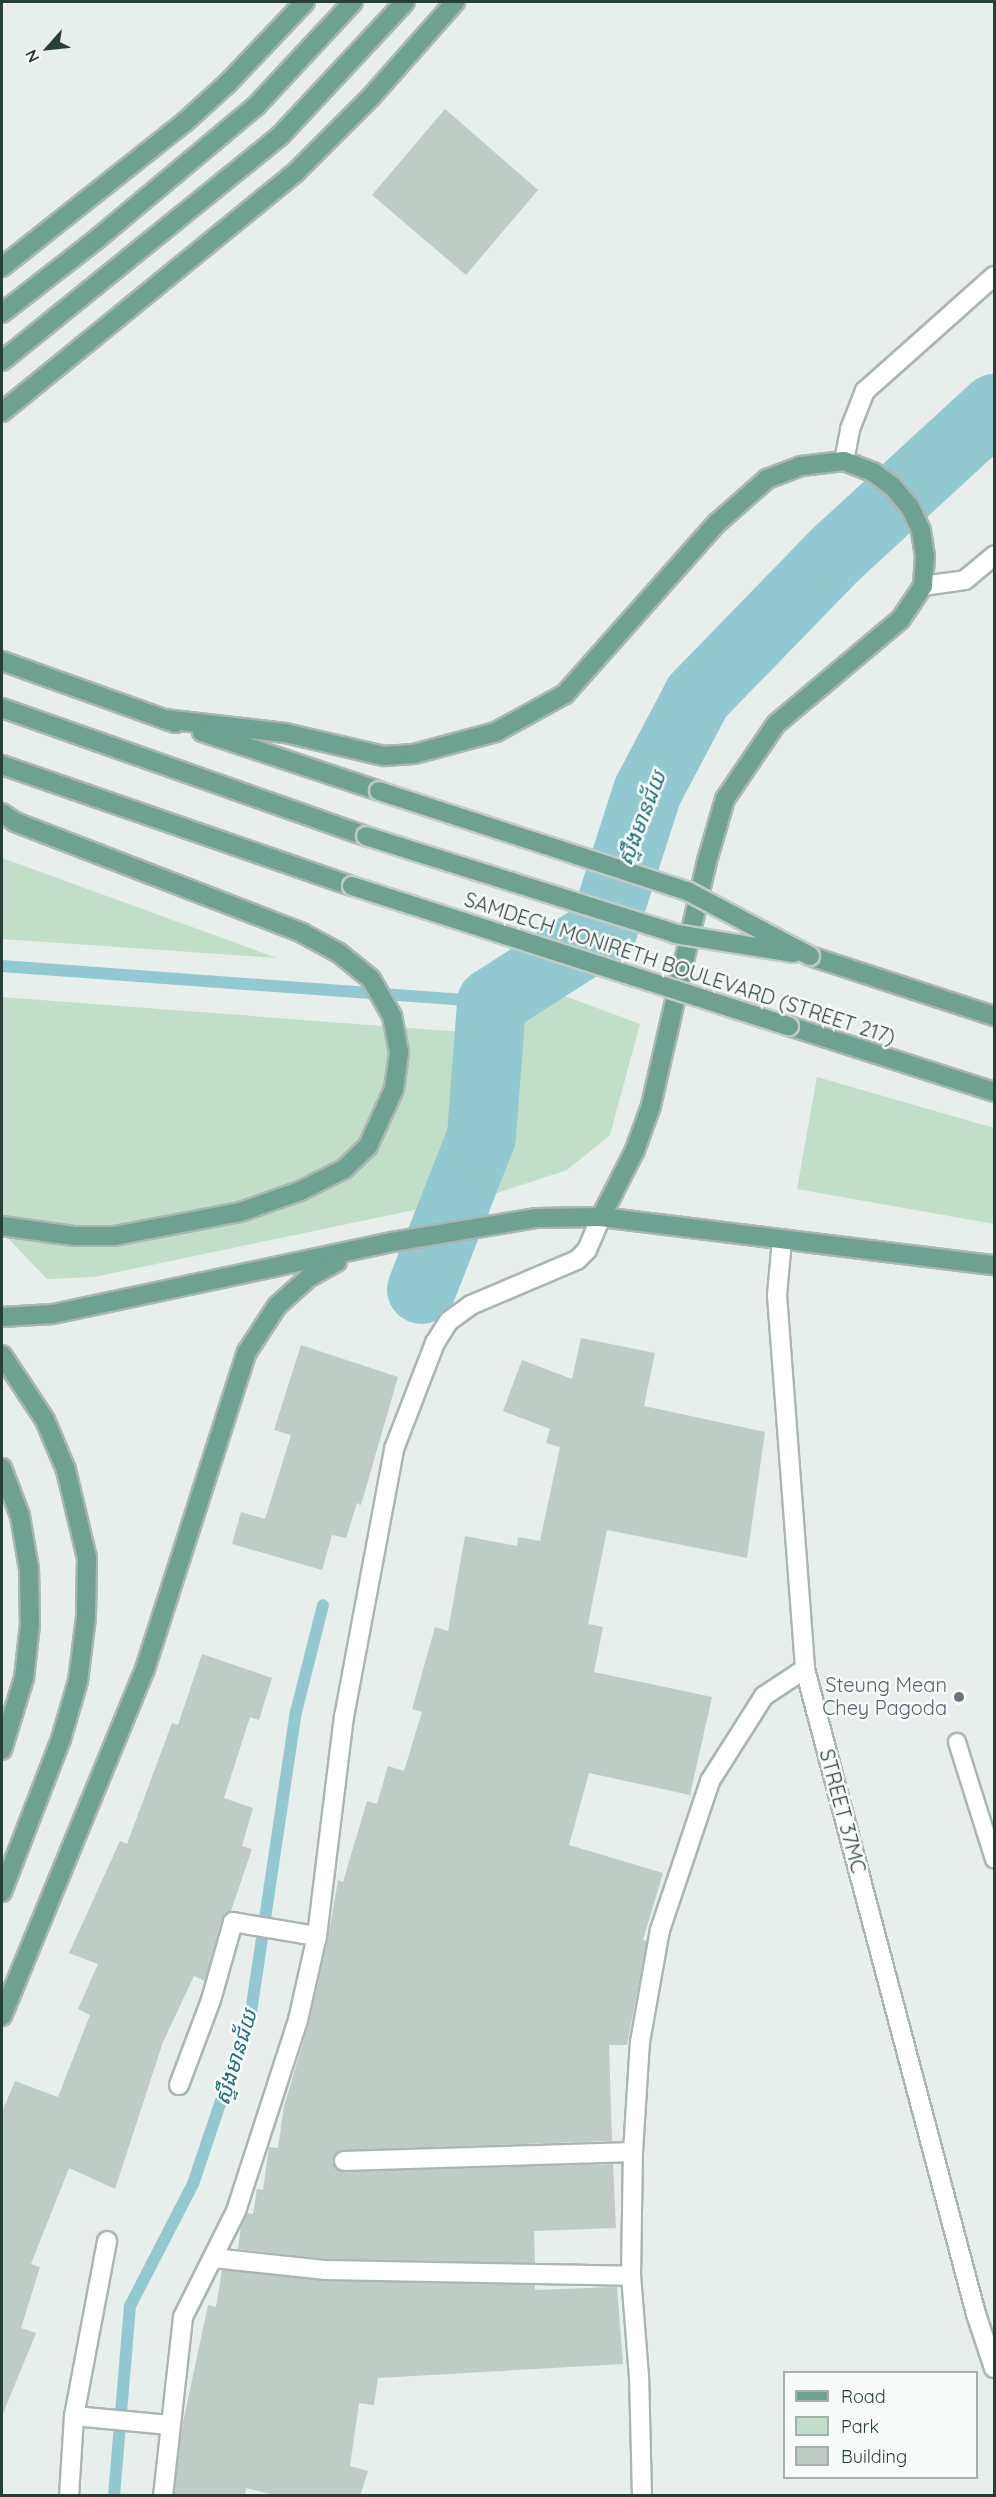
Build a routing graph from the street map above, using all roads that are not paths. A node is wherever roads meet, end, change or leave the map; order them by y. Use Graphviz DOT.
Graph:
graph roads {
  1 [pos="305,2"];
  2 [pos="353,2"];
  3 [pos="405,2"];
  4 [pos="454,2"];
  5 [pos="2,267"];
  6 [pos="994,276"];
  7 [pos="2,313"];
  8 [pos="2,361"];
  9 [pos="2,412"];
  10 [pos="846,461"];
  11 [pos="994,556"];
  12 [pos="923,584"];
  13 [pos="2,661"];
  14 [pos="2,708"];
  15 [pos="164,719"];
  16 [pos="2,765"];
  17 [pos="2,813"];
  18 [pos="810,956"];
  19 [pos="994,1016"];
  20 [pos="994,1092"];
  21 [pos="601,1217"];
  22 [pos="2,1226"];
  23 [pos="782,1240"];
  24 [pos="354,1253"];
  25 [pos="994,1265"];
  26 [pos="2,1317"];
  27 [pos="2,1355"];
  28 [pos="2,1468"];
  29 [pos="805,1669"];
  30 [pos="957,1742"];
  31 [pos="2,1750"];
  32 [pos="994,1858"];
  33 [pos="4,1885"];
  34 [pos="317,1936"];
  35 [pos="2,2016"];
  36 [pos="179,2085"];
  37 [pos="633,2152"];
  38 [pos="344,2161"];
  39 [pos="106,2241"];
  40 [pos="213,2258"];
  41 [pos="631,2276"];
  42 [pos="994,2367"];
  43 [pos="74,2416"];
  44 [pos="170,2425"];
  45 [pos="69,2496"];
  46 [pos="164,2496"];
  47 [pos="642,2496"];
  1 -- 5 [label="main road"];
  2 -- 7 [label="main road"];
  3 -- 8 [label="main road"];
  4 -- 9 [label="main road"];
  6 -- 10 [label="street"];
  10 -- 12 [label="main road"];
  10 -- 15 [label="main road"];
  11 -- 12 [label="street"];
  12 -- 21 [label="main road"];
  13 -- 15 [label="main road"];
  14 -- 18 [label="main road, bridge"];
  15 -- 18 [label="main road, bridge"];
  16 -- 20 [label="main road, SAMDECH MONIRETH BOULEVARD (STREET 217), bridge"];
  17 -- 22 [label="main road"];
  18 -- 19 [label="main road"];
  21 -- 23 [label="main road"];
  21 -- 24 [label="main road"];
  21 -- 34 [label="street"];
  23 -- 25 [label="main road"];
  23 -- 29 [label="street, STREET 37MC"];
  24 -- 26 [label="main road"];
  24 -- 35 [label="main road"];
  27 -- 33 [label="main road"];
  28 -- 31 [label="main road"];
  29 -- 37 [label="street"];
  29 -- 42 [label="street, STREET 37MC"];
  30 -- 32 [label="lane"];
  34 -- 36 [label="street"];
  34 -- 40 [label="street"];
  37 -- 38 [label="street"];
  37 -- 41 [label="street"];
  39 -- 43 [label="street"];
  40 -- 41 [label="street"];
  40 -- 44 [label="street"];
  41 -- 47 [label="street"];
  43 -- 44 [label="street"];
  43 -- 45 [label="street"];
  44 -- 46 [label="street"];
}
